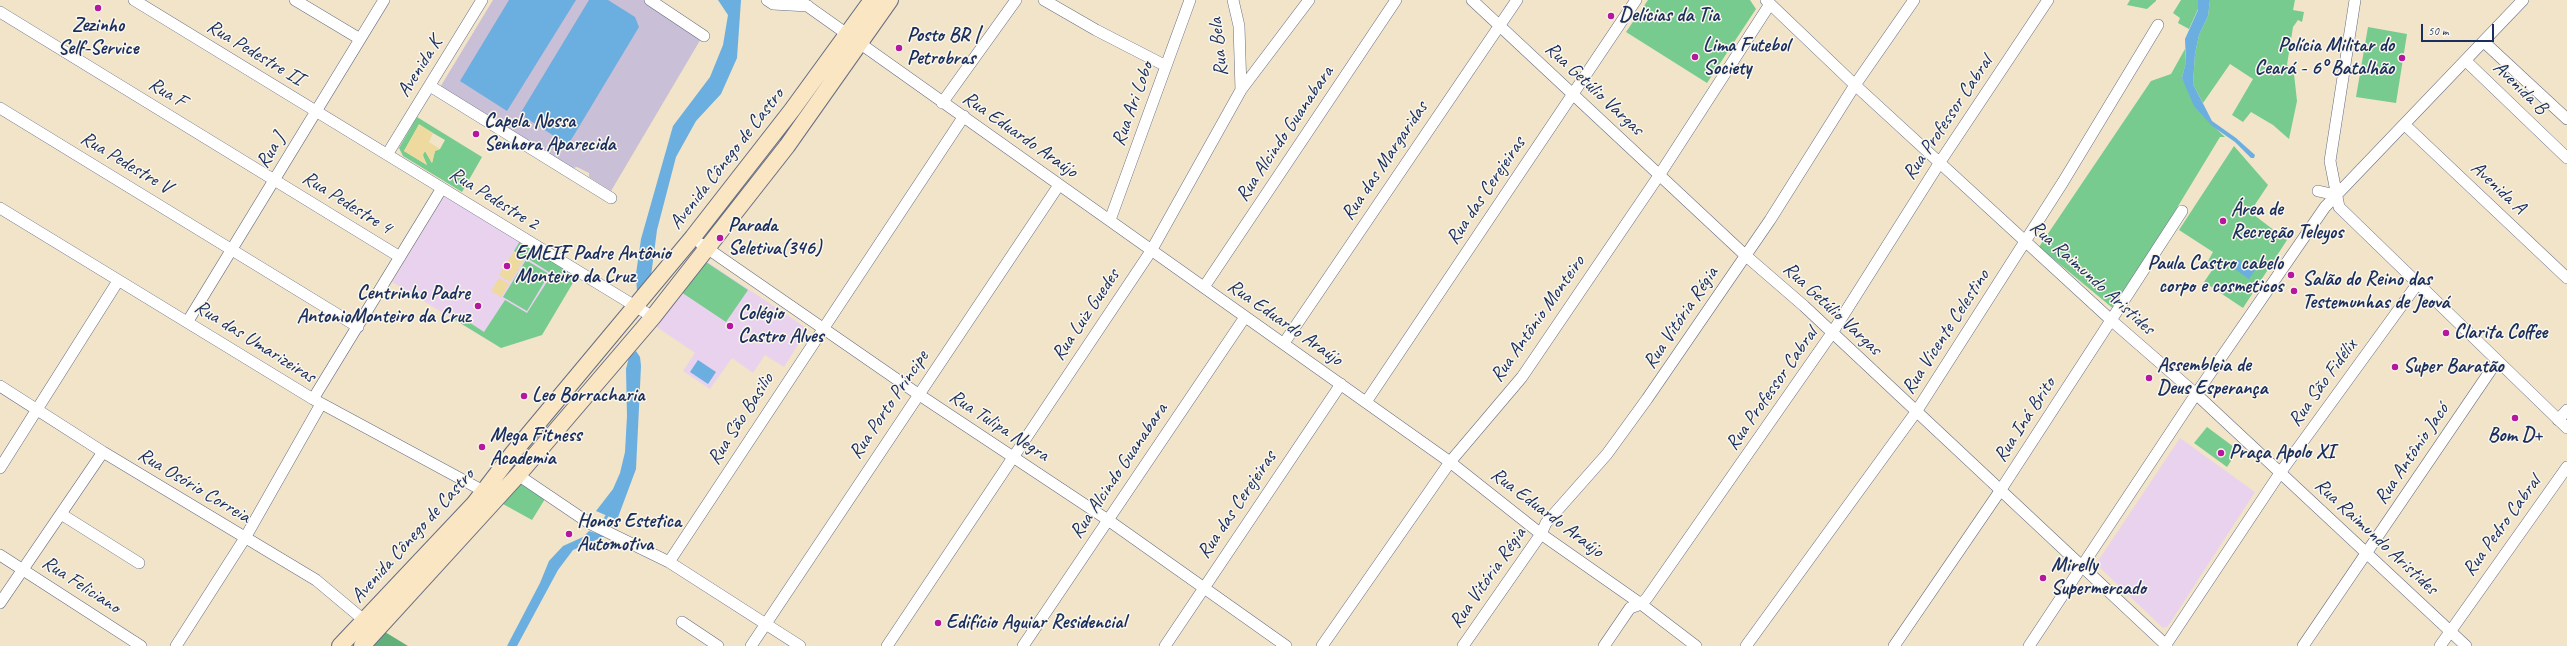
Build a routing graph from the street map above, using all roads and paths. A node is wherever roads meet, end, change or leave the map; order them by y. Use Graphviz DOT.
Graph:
graph roads {
  1 [pos="134,0"];
  2 [pos="295,0"];
  3 [pos="384,0"];
  4 [pos="482,0"];
  5 [pos="650,0"];
  6 [pos="767,0"];
  7 [pos="872,0"];
  8 [pos="890,0"];
  9 [pos="1016,0"];
  10 [pos="1044,0"];
  11 [pos="1190,0"];
  12 [pos="1233,0"];
  13 [pos="1309,0"];
  14 [pos="1396,0"];
  15 [pos="1472,0"];
  16 [pos="1517,0"];
  17 [pos="1636,0"];
  18 [pos="1914,0"];
  19 [pos="2048,0"];
  20 [pos="2355,0"];
  21 [pos="2523,0"];
  22 [pos="1768,2"];
  23 [pos="804,3"];
  24 [pos="0,12"];
  25 [pos="2158,24"];
  26 [pos="1500,25"];
  27 [pos="704,36"];
  28 [pos="360,39"];
  29 [pos="853,39"];
  30 [pos="2484,42"];
  31 [pos="2466,61"];
  32 [pos="1166,66"];
  33 [pos="1855,85"];
  34 [pos="430,86"];
  35 [pos="1242,90"];
  36 [pos="1571,94"];
  37 [pos="942,103"];
  38 [pos="0,108"];
  39 [pos="317,111"];
  40 [pos="964,116"];
  41 [pos="2567,119"];
  42 [pos="2405,125"];
  43 [pos="388,154"];
  44 [pos="2567,158"];
  45 [pos="1940,162"];
  46 [pos="1660,174"];
  47 [pos="275,180"];
  48 [pos="1059,185"];
  49 [pos="442,188"];
  50 [pos="2318,191"];
  51 [pos="2336,195"];
  52 [pos="611,198"];
  53 [pos="0,208"];
  54 [pos="2182,211"];
  55 [pos="1110,220"];
  56 [pos="693,237"];
  57 [pos="2025,242"];
  58 [pos="233,249"];
  59 [pos="708,249"];
  60 [pos="1151,250"];
  61 [pos="1745,255"];
  62 [pos="400,257"];
  63 [pos="2567,278"];
  64 [pos="118,280"];
  65 [pos="2418,283"];
  66 [pos="1204,287"];
  67 [pos="634,307"];
  68 [pos="653,317"];
  69 [pos="1245,317"];
  70 [pos="2111,320"];
  71 [pos="188,321"];
  72 [pos="358,327"];
  73 [pos="821,328"];
  74 [pos="1832,333"];
  75 [pos="1284,343"];
  76 [pos="2497,361"];
  77 [pos="1341,384"];
  78 [pos="0,386"];
  79 [pos="918,394"];
  80 [pos="2196,394"];
  81 [pos="317,401"];
  82 [pos="1366,402"];
  83 [pos="36,410"];
  84 [pos="2567,410"];
  85 [pos="1916,412"];
  86 [pos="2558,420"];
  87 [pos="2567,428"];
  88 [pos="102,452"];
  89 [pos="1014,457"];
  90 [pos="1450,462"];
  91 [pos="2567,467"];
  92 [pos="0,468"];
  93 [pos="2280,473"];
  94 [pos="518,475"];
  95 [pos="2000,491"];
  96 [pos="490,495"];
  97 [pos="60,514"];
  98 [pos="1108,520"];
  99 [pos="1541,534"];
  100 [pos="245,538"];
  101 [pos="2367,552"];
  102 [pos="0,555"];
  103 [pos="138,562"];
  104 [pos="669,562"];
  105 [pos="2084,566"];
  106 [pos="24,570"];
  107 [pos="1203,588"];
  108 [pos="0,603"];
  109 [pos="1641,604"];
  110 [pos="365,621"];
  111 [pos="682,622"];
  112 [pos="766,624"];
  113 [pos="2450,631"];
  114 [pos="141,646"];
  115 [pos="176,646"];
  116 [pos="340,646"];
  117 [pos="362,646"];
  118 [pos="718,646"];
  119 [pos="751,646"];
  120 [pos="800,646"];
  121 [pos="887,646"];
  122 [pos="1023,646"];
  123 [pos="1165,646"];
  124 [pos="1286,646"];
  125 [pos="1322,646"];
  126 [pos="1463,646"];
  127 [pos="1604,646"];
  128 [pos="1696,646"];
  129 [pos="1746,646"];
  130 [pos="1894,646"];
  131 [pos="2029,646"];
  132 [pos="2166,646"];
  133 [pos="2303,646"];
  134 [pos="2440,646"];
  135 [pos="2466,646"];
  1 -- 39 [label="street, Rua Pedestre II"];
  2 -- 28 [label="street"];
  3 -- 28 [label="street, Rua J"];
  4 -- 34 [label="street, Avenida K"];
  5 -- 27 [label="street"];
  6 -- 23 [label="street"];
  7 -- 29 [label="main road, Avenida Cônego de Castro"];
  8 -- 29 [label="main road, Avenida Cônego de Castro"];
  9 -- 37 [label="street"];
  10 -- 32 [label="street"];
  11 -- 32 [label="street, Rua Ari Lobo"];
  12 -- 35 [label="street, Rua Bela"];
  13 -- 35 [label="street, Rua Luiz Guedes"];
  14 -- 66 [label="street, Rua Alcindo Guanabara"];
  15 -- 26 [label="street, Rua Getúlio Vargas"];
  16 -- 26 [label="street, Rua das Margaridas"];
  17 -- 36 [label="street, Rua das Cerejeiras"];
  18 -- 33 [label="street, Rua Vitória Régia"];
  19 -- 45 [label="street, Rua Professor Cabral"];
  20 -- 51 [label="street"];
  21 -- 30 [label="street"];
  22 -- 33 [label="street, Rua Raimundo Aristides"];
  22 -- 46 [label="street, Rua Antônio Monteiro"];
  23 -- 29 [label="street, Rua Eduardo Araújo"];
  24 -- 47 [label="street, Rua F"];
  25 -- 57 [label="street, Rua Vicente Celestino"];
  26 -- 36 [label="street, Rua Getúlio Vargas"];
  26 -- 75 [label="street, Rua das Margaridas"];
  28 -- 39 [label="street, Rua J"];
  29 -- 37 [label="street, Rua Eduardo Araújo"];
  29 -- 56 [label="main road, Avenida Cônego de Castro"];
  29 -- 59 [label="main road, Avenida Cônego de Castro"];
  30 -- 31 [label="street"];
  30 -- 41 [label="street, Avenida B"];
  31 -- 42 [label="street"];
  31 -- 44 [label="street, Avenida B"];
  32 -- 55 [label="street, Rua Ari Lobo"];
  33 -- 45 [label="street, Rua Raimundo Aristides"];
  33 -- 61 [label="street, Rua Vitória Régia"];
  34 -- 43 [label="street, Avenida K"];
  34 -- 52 [label="street"];
  35 -- 60 [label="street, Rua Luiz Guedes"];
  36 -- 46 [label="street, Rua Getúlio Vargas"];
  36 -- 82 [label="street, Rua das Cerejeiras"];
  37 -- 40 [label="street, Rua Eduardo Araújo"];
  38 -- 58 [label="street, Rua Pedestre V"];
  39 -- 43 [label="street, Rua Pedestre 2"];
  39 -- 47 [label="street, Rua J"];
  40 -- 48 [label="street, Rua Eduardo Araújo"];
  40 -- 73 [label="street, Rua São Basilio"];
  42 -- 51 [label="street"];
  42 -- 63 [label="street, Avenida A"];
  43 -- 49 [label="street, Rua Pedestre 2"];
  45 -- 57 [label="street, Rua Raimundo Aristides"];
  45 -- 74 [label="street, Rua Professor Cabral"];
  46 -- 61 [label="street, Rua Getúlio Vargas"];
  46 -- 90 [label="street, Rua Antônio Monteiro"];
  47 -- 58 [label="street, Rua J"];
  47 -- 62 [label="street, Rua Pedestre 4"];
  48 -- 55 [label="street, Rua Eduardo Araújo"];
  48 -- 79 [label="street, Rua Porto Príncipe"];
  49 -- 62 [label="street"];
  49 -- 67 [label="street, Rua Pedestre 2"];
  50 -- 51 [label="street"];
  51 -- 65 [label="street"];
  51 -- 80 [label="street"];
  53 -- 64 [label="street, Rua das Umarizeiras"];
  54 -- 70 [label="street, Rua Iná Brito"];
  55 -- 60 [label="street, Rua Eduardo Araújo"];
  56 -- 59 [label="street, Rua Tulipa Negra"];
  56 -- 67 [label="main road, Avenida Cônego de Castro"];
  57 -- 70 [label="street, Rua Raimundo Aristides"];
  57 -- 85 [label="street, Rua Vicente Celestino"];
  58 -- 71 [label="street, Rua J"];
  58 -- 72 [label="street, Rua Pedestre V"];
  59 -- 68 [label="main road, Avenida Cônego de Castro"];
  59 -- 73 [label="street, Rua Tulipa Negra"];
  60 -- 66 [label="street, Rua Eduardo Araújo"];
  60 -- 89 [label="street, Rua Luiz Guedes"];
  61 -- 74 [label="street, Rua Getúlio Vargas"];
  61 -- 99 [label="street, Rua Vitória Régia"];
  62 -- 72 [label="street"];
  64 -- 71 [label="street, Rua das Umarizeiras"];
  64 -- 83 [label="street"];
  65 -- 76 [label="street"];
  65 -- 93 [label="street, Rua São Fidélix"];
  66 -- 69 [label="street, Rua Eduardo Araújo"];
  67 -- 68 [label="street, Rua Pedestre 2"];
  67 -- 96 [label="main road, Avenida Cônego de Castro"];
  68 -- 94 [label="main road, Avenida Cônego de Castro"];
  69 -- 75 [label="street, Rua Eduardo Araújo"];
  69 -- 98 [label="street, Rua Alcindo Guanabara"];
  70 -- 80 [label="street, Rua Raimundo Aristides"];
  70 -- 95 [label="street, Rua Iná Brito"];
  71 -- 81 [label="street, Rua das Umarizeiras"];
  72 -- 81 [label="street"];
  73 -- 79 [label="street, Rua Tulipa Negra"];
  73 -- 104 [label="street, Rua São Basilio"];
  74 -- 85 [label="street, Rua Getúlio Vargas"];
  74 -- 109 [label="street, Rua Professor Cabral"];
  75 -- 77 [label="street, Rua Eduardo Araújo"];
  76 -- 86 [label="street"];
  76 -- 101 [label="street, Rua Antônio Jacó"];
  77 -- 82 [label="street, Rua Eduardo Araújo"];
  77 -- 107 [label="street, Rua das Cerejeiras"];
  78 -- 83 [label="street, Rua Osório Correia"];
  79 -- 89 [label="street, Rua Tulipa Negra"];
  79 -- 112 [label="street, Rua Porto Príncipe"];
  80 -- 93 [label="street, Rua Raimundo Aristides"];
  80 -- 105 [label="street"];
  81 -- 96 [label="street, Rua das Umarizeiras"];
  81 -- 100 [label="street"];
  82 -- 90 [label="street, Rua Eduardo Araújo"];
  83 -- 88 [label="street, Rua Osório Correia"];
  83 -- 92 [label="street"];
  84 -- 86 [label="street"];
  85 -- 95 [label="street, Rua Getúlio Vargas"];
  85 -- 129 [label="street, Rua Vicente Celestino"];
  86 -- 87 [label="street"];
  88 -- 97 [label="street"];
  88 -- 100 [label="street, Rua Osório Correia"];
  89 -- 98 [label="street, Rua Tulipa Negra"];
  89 -- 121 [label="street, Rua Luiz Guedes"];
  90 -- 99 [label="street, Rua Eduardo Araújo"];
  90 -- 125 [label="street, Rua Antônio Monteiro"];
  91 -- 113 [label="street, Rua Pedro Cabral"];
  93 -- 101 [label="street, Rua Raimundo Aristides"];
  93 -- 132 [label="street, Rua São Fidélix"];
  94 -- 96 [label="main road, Avenida Cônego de Castro"];
  94 -- 104 [label="street"];
  95 -- 105 [label="street, Rua Getúlio Vargas"];
  95 -- 130 [label="street, Rua Iná Brito"];
  96 -- 110 [label="main road, Avenida Cônego de Castro"];
  96 -- 117 [label="main road, Avenida Cônego de Castro"];
  97 -- 103 [label="street"];
  97 -- 106 [label="street"];
  98 -- 107 [label="street, Rua Tulipa Negra"];
  98 -- 122 [label="street, Rua Alcindo Guanabara"];
  99 -- 109 [label="street, Rua Eduardo Araújo"];
  99 -- 126 [label="street, Rua Vitória Régia"];
  100 -- 110 [label="street, Rua Osório Correia"];
  100 -- 115 [label="street"];
  101 -- 113 [label="street, Rua Raimundo Aristides"];
  101 -- 133 [label="street, Rua Antônio Jacó"];
  102 -- 106 [label="street, Rua Feliciano"];
  104 -- 112 [label="street"];
  105 -- 131 [label="street"];
  105 -- 132 [label="street, Rua Getúlio Vargas"];
  106 -- 108 [label="street"];
  106 -- 114 [label="street, Rua Feliciano"];
  107 -- 123 [label="street, Rua das Cerejeiras"];
  107 -- 124 [label="street, Rua Tulipa Negra"];
  109 -- 127 [label="street, Rua Professor Cabral"];
  109 -- 128 [label="street, Rua Eduardo Araújo"];
  110 -- 116 [label="main road, Avenida Cônego de Castro"];
  111 -- 118 [label="street"];
  112 -- 119 [label="street, Rua Porto Príncipe"];
  112 -- 120 [label="street"];
  113 -- 134 [label="street, Rua Pedro Cabral"];
  113 -- 135 [label="street, Rua Raimundo Aristides"];
}
